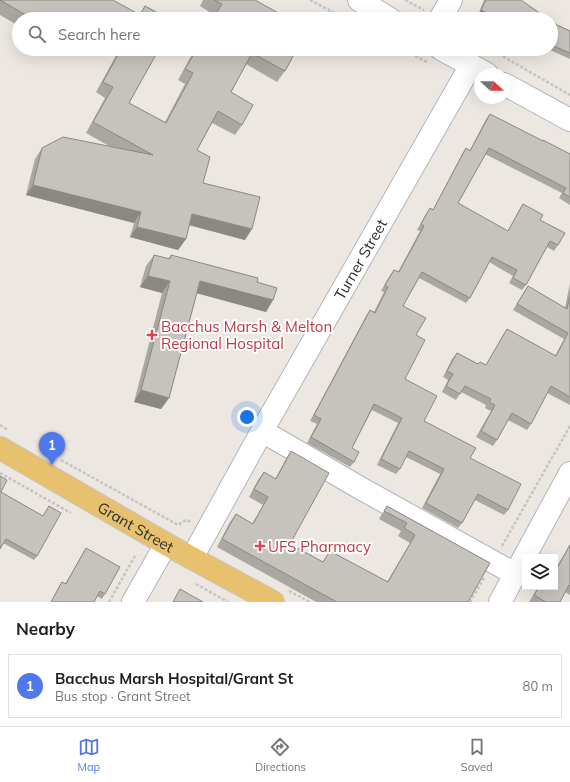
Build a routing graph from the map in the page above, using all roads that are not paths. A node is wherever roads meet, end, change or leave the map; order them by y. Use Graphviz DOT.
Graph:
graph roads {
  1 [pos="359,0"];
  2 [pos="451,0"];
  3 [pos="379,12"];
  4 [pos="444,12"];
  5 [pos="454,56"];
  6 [pos="475,68"];
  7 [pos="474,78"];
  8 [pos="510,87"];
  9 [pos="570,120"];
  10 [pos="262,431"];
  11 [pos="7,440"];
  12 [pos="570,473"];
  13 [pos="166,544"];
  14 [pos="192,558"];
  15 [pos="515,574"];
  16 [pos="133,602"];
  17 [pos="273,602"];
  18 [pos="500,602"];
  1 -- 3 [label="street"];
  2 -- 4 [label="street"];
  5 -- 6 [label="street"];
  7 -- 10 [label="street, Turner Street"];
  8 -- 9 [label="street"];
  10 -- 14 [label="street, Turner Street"];
  10 -- 15 [label="street"];
  11 -- 13 [label="main road, Grant Street"];
  12 -- 15 [label="street"];
  13 -- 14 [label="main road, Grant Street"];
  13 -- 16 [label="street"];
  14 -- 17 [label="main road, Grant Street"];
  15 -- 18 [label="street"];
}
